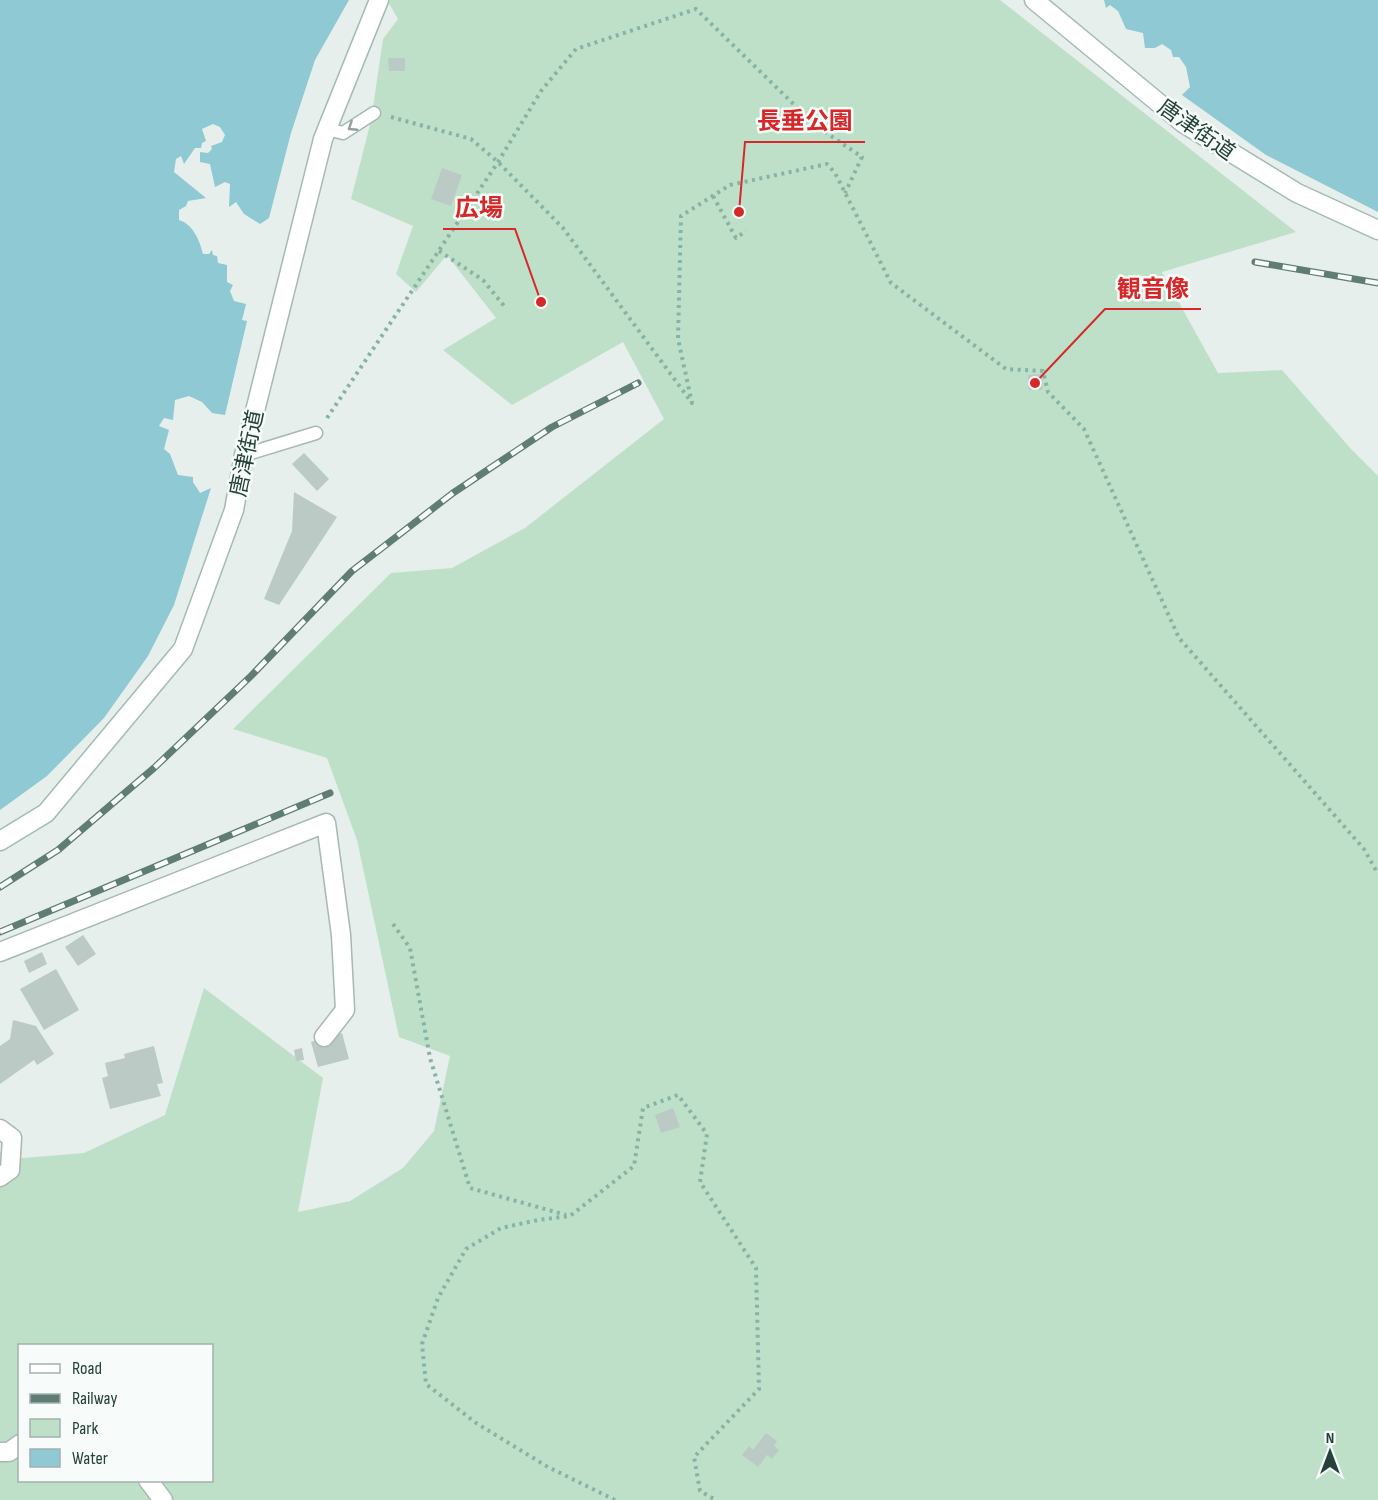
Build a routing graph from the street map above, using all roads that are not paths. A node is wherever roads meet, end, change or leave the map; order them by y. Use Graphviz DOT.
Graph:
graph roads {
  1 [pos="379,0"];
  2 [pos="1034,0"];
  3 [pos="374,113"];
  4 [pos="327,129"];
  5 [pos="1378,230"];
  6 [pos="316,433"];
  7 [pos="244,455"];
  8 [pos="0,841"];
  9 [pos="0,952"];
  10 [pos="324,1037"];
  11 [pos="0,1129"];
  12 [pos="0,1177"];
  13 [pos="18,1445"];
  14 [pos="0,1452"];
  15 [pos="150,1482"];
  16 [pos="163,1500"];
  1 -- 4 [label="street, 唐津街道"];
  2 -- 5 [label="street, 唐津街道"];
  3 -- 4 [label="lane, one-way"];
  4 -- 7 [label="street, 唐津街道"];
  6 -- 7 [label="lane"];
  7 -- 8 [label="street, 唐津街道"];
  9 -- 10 [label="street"];
  11 -- 12 [label="street"];
  13 -- 14 [label="street"];
  15 -- 16 [label="street"];
}
